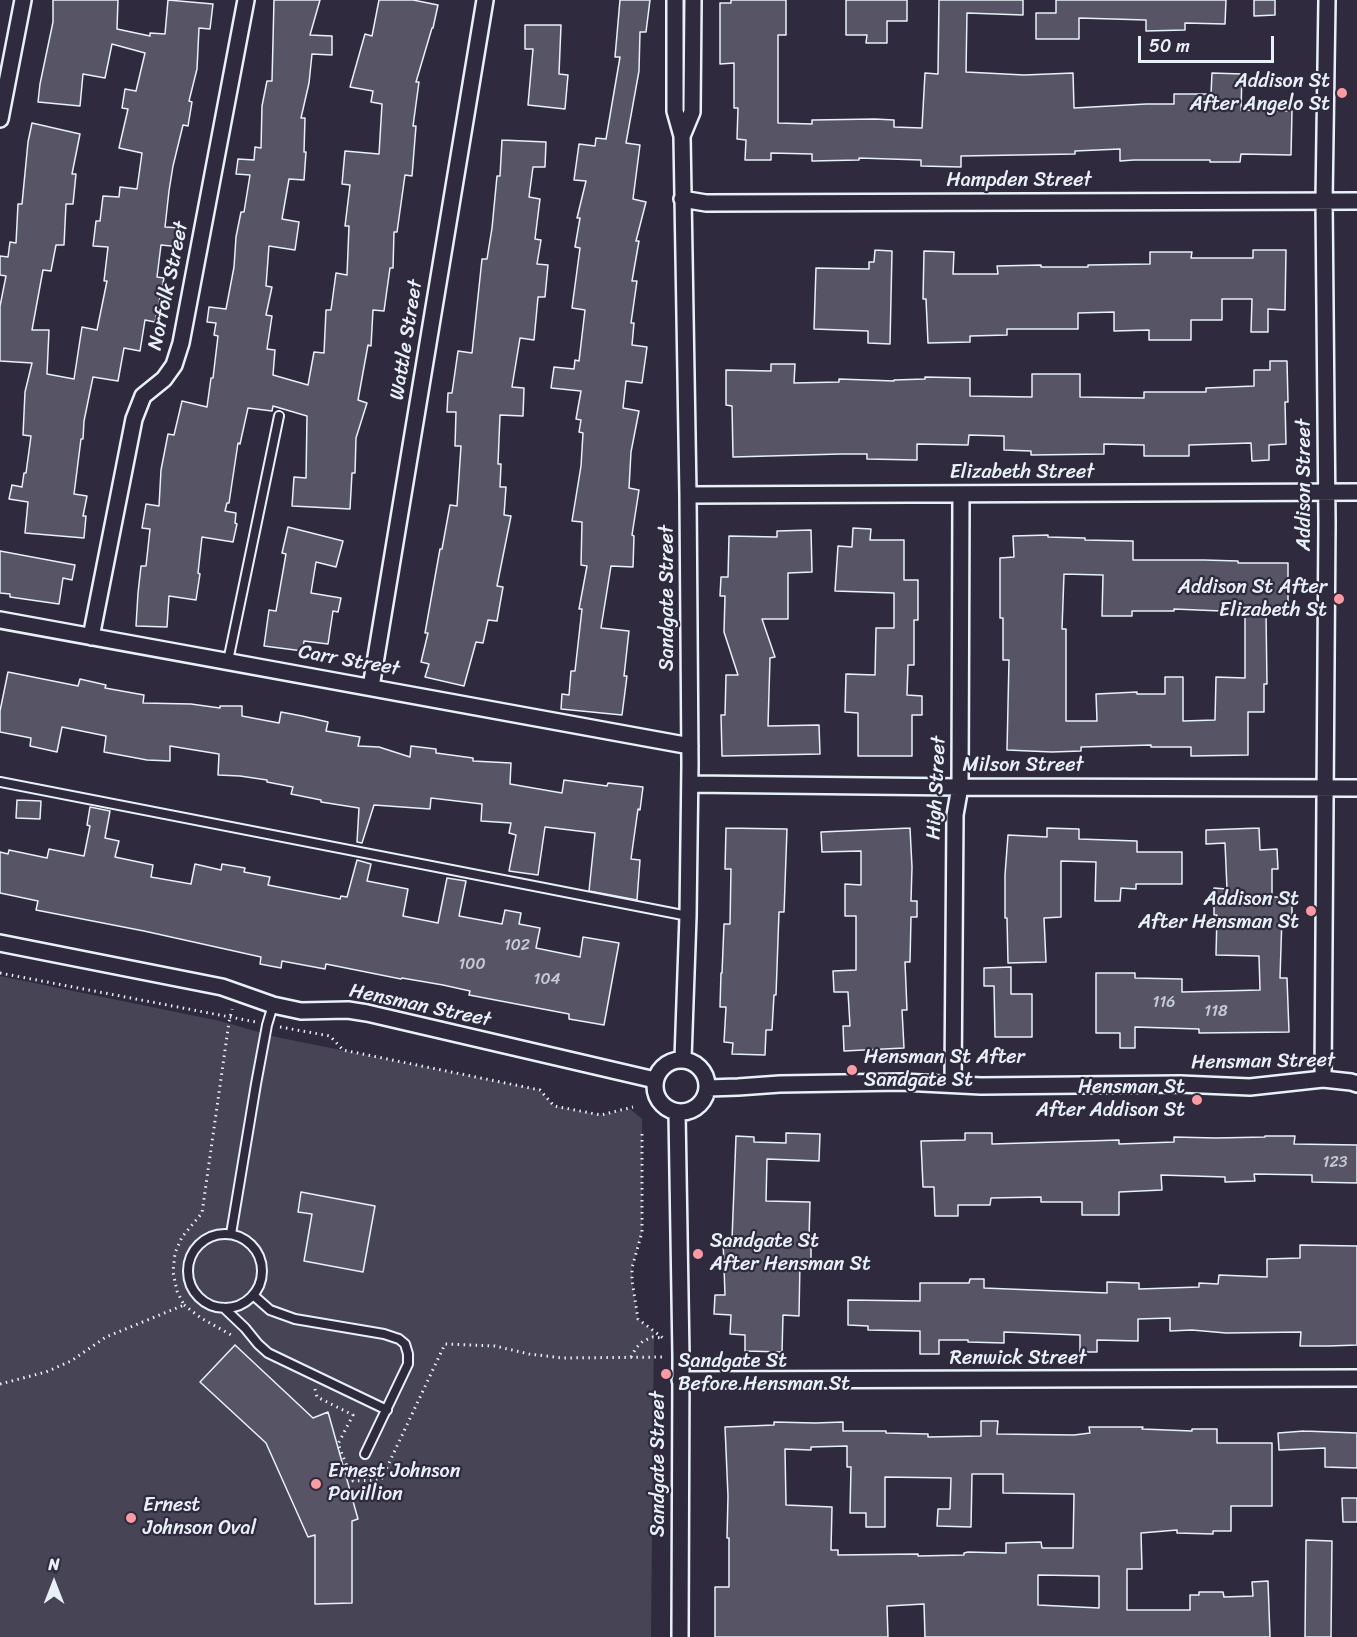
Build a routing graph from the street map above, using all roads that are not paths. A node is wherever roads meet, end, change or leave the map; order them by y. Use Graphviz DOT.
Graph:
graph roads {
  1 [pos="23,0"];
  2 [pos="246,0"];
  3 [pos="485,0"];
  4 [pos="675,0"];
  5 [pos="693,0"];
  6 [pos="1327,0"];
  7 [pos="0,119"];
  8 [pos="682,136"];
  9 [pos="682,199"];
  10 [pos="1324,201"];
  11 [pos="1357,201"];
  12 [pos="279,416"];
  13 [pos="1326,492"];
  14 [pos="1357,492"];
  15 [pos="961,494"];
  16 [pos="688,495"];
  17 [pos="0,620"];
  18 [pos="91,637"];
  19 [pos="228,661"];
  20 [pos="370,687"];
  21 [pos="690,746"];
  22 [pos="0,782"];
  23 [pos="690,784"];
  24 [pos="960,787"];
  25 [pos="1324,788"];
  26 [pos="1357,788"];
  27 [pos="688,916"];
  28 [pos="0,943"];
  29 [pos="273,1005"];
  30 [pos="683,1059"];
  31 [pos="1323,1079"];
  32 [pos="655,1080"];
  33 [pos="1355,1082"];
  34 [pos="953,1084"];
  35 [pos="708,1088"];
  36 [pos="676,1112"];
  37 [pos="231,1234"];
  38 [pos="252,1296"];
  39 [pos="224,1308"];
  40 [pos="1357,1378"];
  41 [pos="680,1380"];
  42 [pos="387,1410"];
  43 [pos="365,1454"];
  44 [pos="680,1637"];
  1 -- 7 [label="street"];
  2 -- 18 [label="street, Norfolk Street"];
  3 -- 20 [label="street, Wattle Street"];
  4 -- 8 [label="street, Sandgate Street"];
  5 -- 8 [label="street, Sandgate Street"];
  6 -- 10 [label="street, Addison Street"];
  8 -- 9 [label="street, Sandgate Street"];
  9 -- 10 [label="street, Hampden Street"];
  9 -- 16 [label="street, Sandgate Street"];
  10 -- 11 [label="street, Hampden Street"];
  10 -- 13 [label="street, Addison Street"];
  12 -- 19 [label="lane"];
  13 -- 14 [label="street, Elizabeth Street"];
  13 -- 15 [label="street, Elizabeth Street"];
  13 -- 25 [label="street, Addison Street"];
  15 -- 16 [label="street, Elizabeth Street"];
  15 -- 24 [label="street, High Street"];
  16 -- 21 [label="street, Sandgate Street"];
  17 -- 18 [label="street, Carr Street"];
  18 -- 19 [label="street, Carr Street"];
  19 -- 20 [label="street, Carr Street"];
  20 -- 21 [label="street, Carr Street"];
  21 -- 23 [label="street, Sandgate Street"];
  22 -- 27 [label="lane"];
  23 -- 24 [label="street, Milson Street"];
  23 -- 27 [label="street, Sandgate Street"];
  24 -- 25 [label="street, Milson Street"];
  24 -- 34 [label="street, High Street"];
  25 -- 26 [label="street, Milson Street"];
  25 -- 31 [label="street, Addison Street"];
  27 -- 30 [label="street, Sandgate Street"];
  28 -- 29 [label="street, Hensman Street"];
  29 -- 32 [label="street, Hensman Street"];
  29 -- 37 [label="lane"];
  30 -- 32 [label="street"];
  30 -- 35 [label="street"];
  31 -- 33 [label="street, Hensman Street"];
  31 -- 34 [label="street, Hensman Street"];
  32 -- 36 [label="street"];
  34 -- 35 [label="street, Hensman Street"];
  35 -- 36 [label="street"];
  36 -- 41 [label="street, Sandgate Street"];
  37 -- 38 [label="lane"];
  37 -- 39 [label="lane"];
  38 -- 39 [label="lane"];
  38 -- 42 [label="lane"];
  39 -- 42 [label="lane"];
  40 -- 41 [label="street, Renwick Street"];
  41 -- 44 [label="street, Sandgate Street"];
  42 -- 43 [label="lane"];
}
